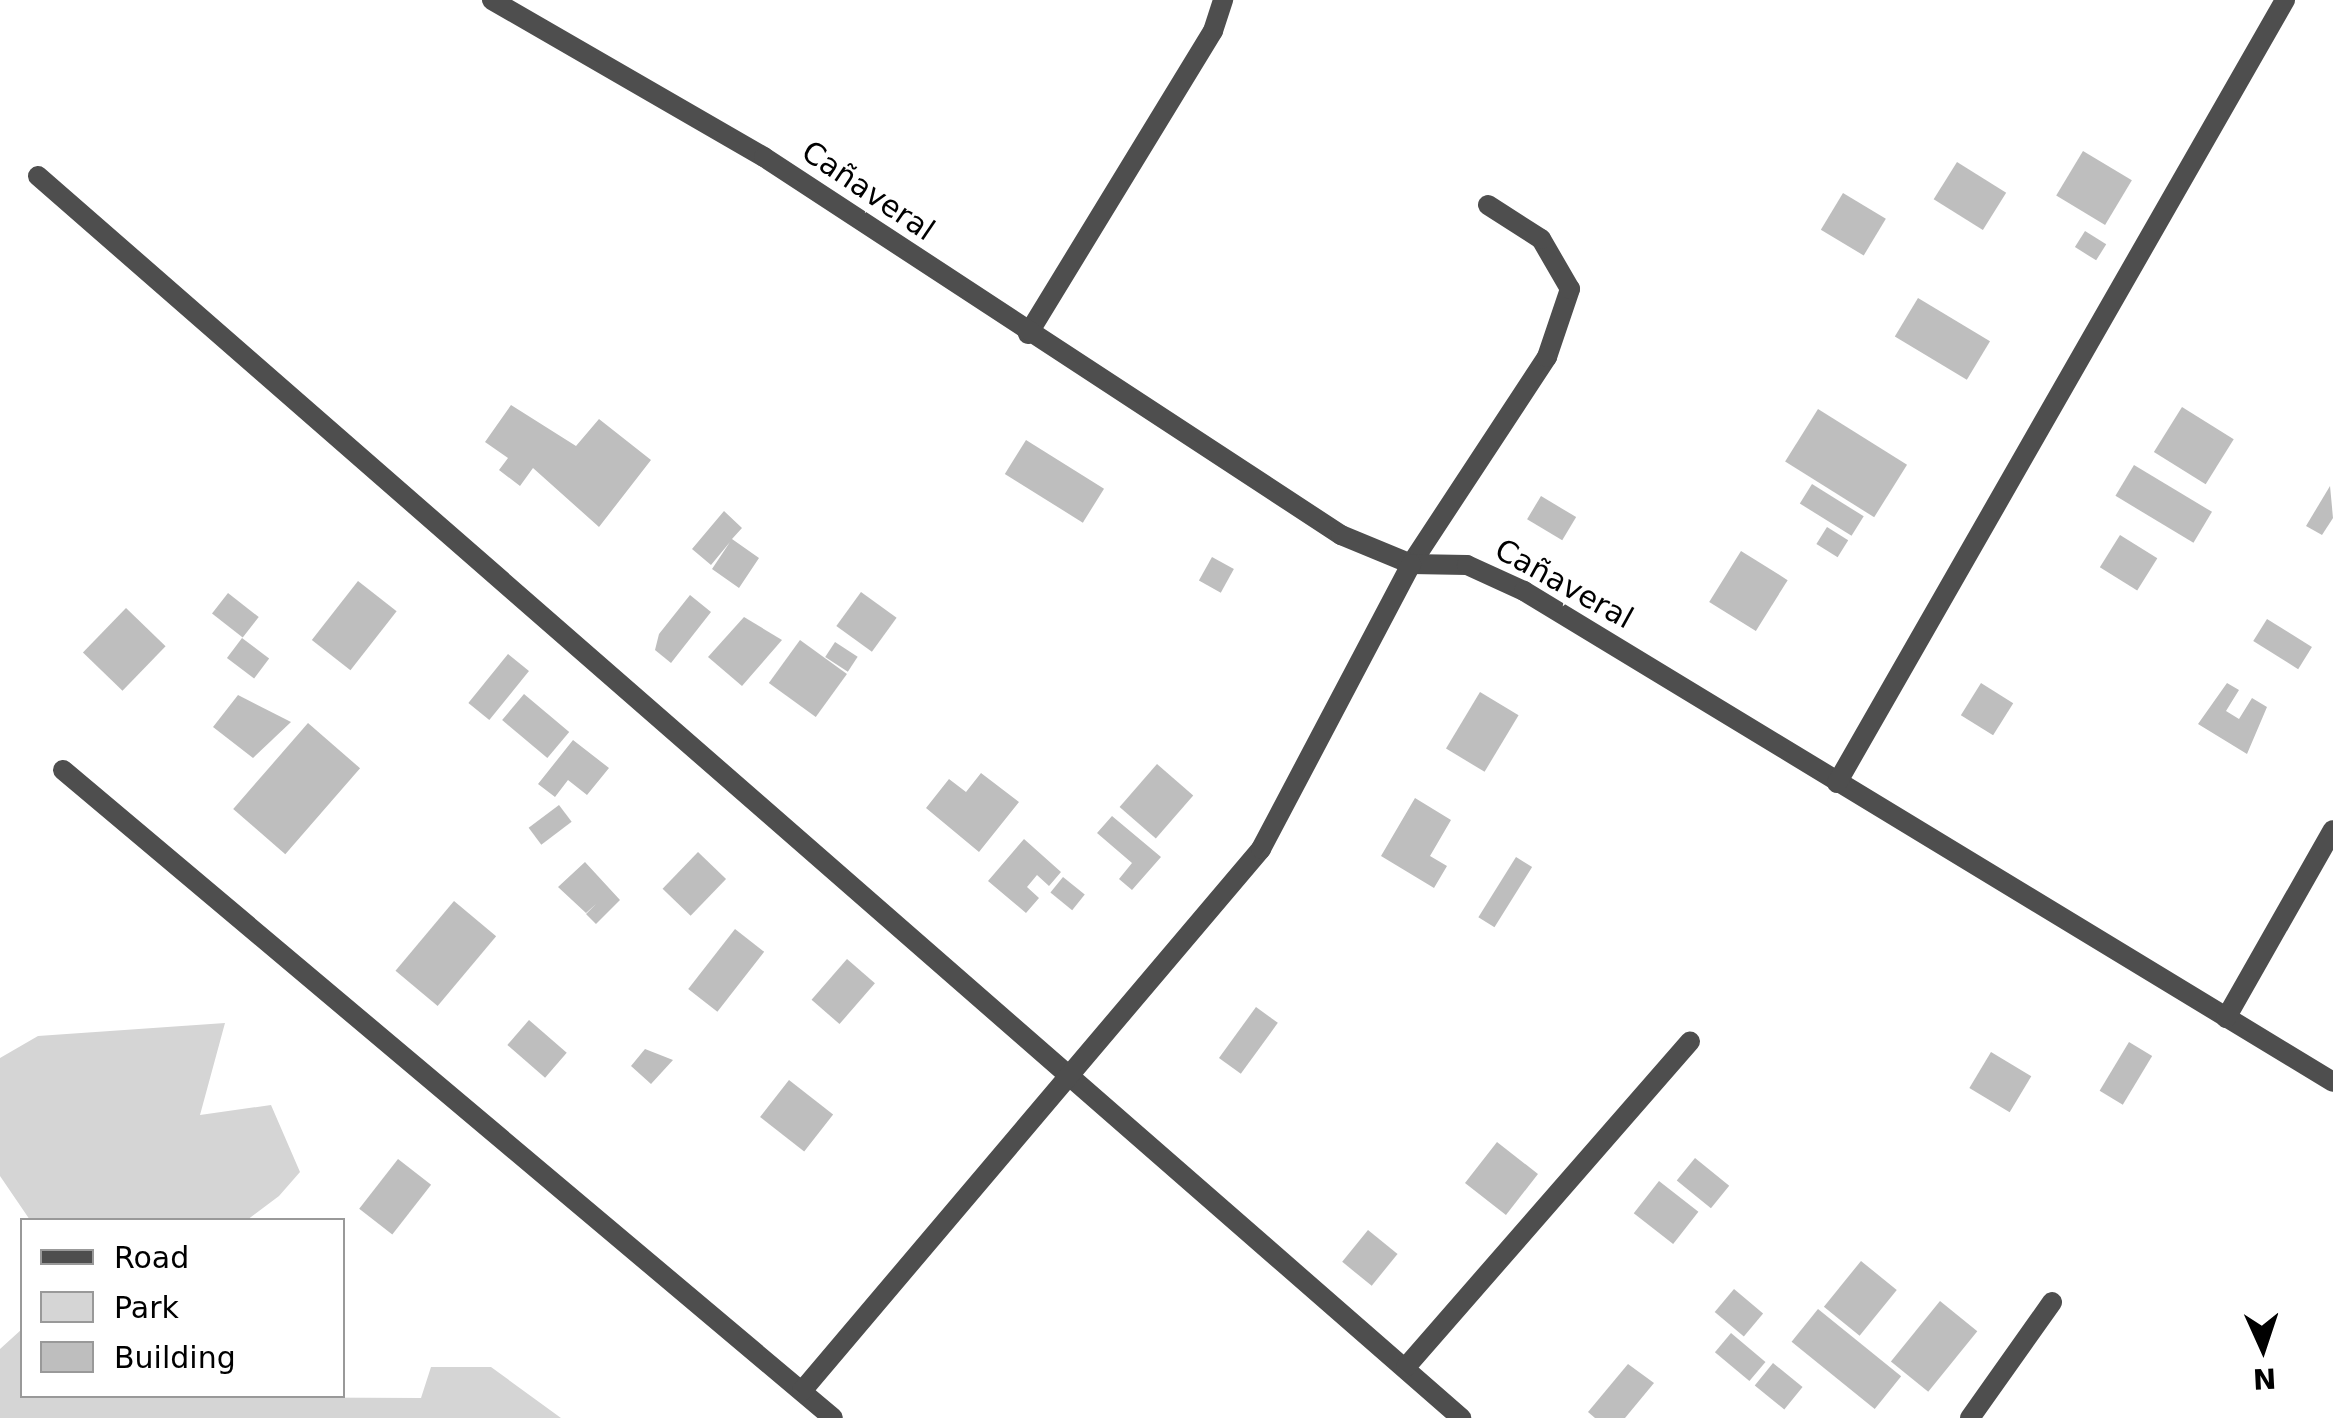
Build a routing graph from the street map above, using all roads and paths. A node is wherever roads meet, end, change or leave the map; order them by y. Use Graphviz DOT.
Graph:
graph roads {
  1 [pos="492,0"];
  2 [pos="1223,0"];
  3 [pos="2285,0"];
  4 [pos="38,176"];
  5 [pos="1488,205"];
  6 [pos="1028,334"];
  7 [pos="1411,564"];
  8 [pos="62,770"];
  9 [pos="1837,783"];
  10 [pos="2333,830"];
  11 [pos="2226,1018"];
  12 [pos="1690,1042"];
  13 [pos="1071,1078"];
  14 [pos="2333,1082"];
  15 [pos="2052,1302"];
  16 [pos="1406,1368"];
  17 [pos="802,1390"];
  18 [pos="834,1418"];
  19 [pos="1461,1418"];
  20 [pos="1970,1418"];
  1 -- 6 [label="street, Cañaveral"];
  2 -- 6 [label="street"];
  3 -- 9 [label="street"];
  4 -- 13 [label="street"];
  5 -- 7 [label="street"];
  6 -- 7 [label="street, Cañaveral"];
  7 -- 9 [label="street, Cañaveral"];
  7 -- 13 [label="street"];
  8 -- 17 [label="street"];
  9 -- 11 [label="street, Cañaveral"];
  10 -- 11 [label="street"];
  11 -- 14 [label="street, Cañaveral"];
  12 -- 16 [label="street"];
  13 -- 16 [label="street"];
  13 -- 17 [label="street"];
  15 -- 20 [label="street"];
  16 -- 19 [label="street"];
  17 -- 18 [label="street"];
}
